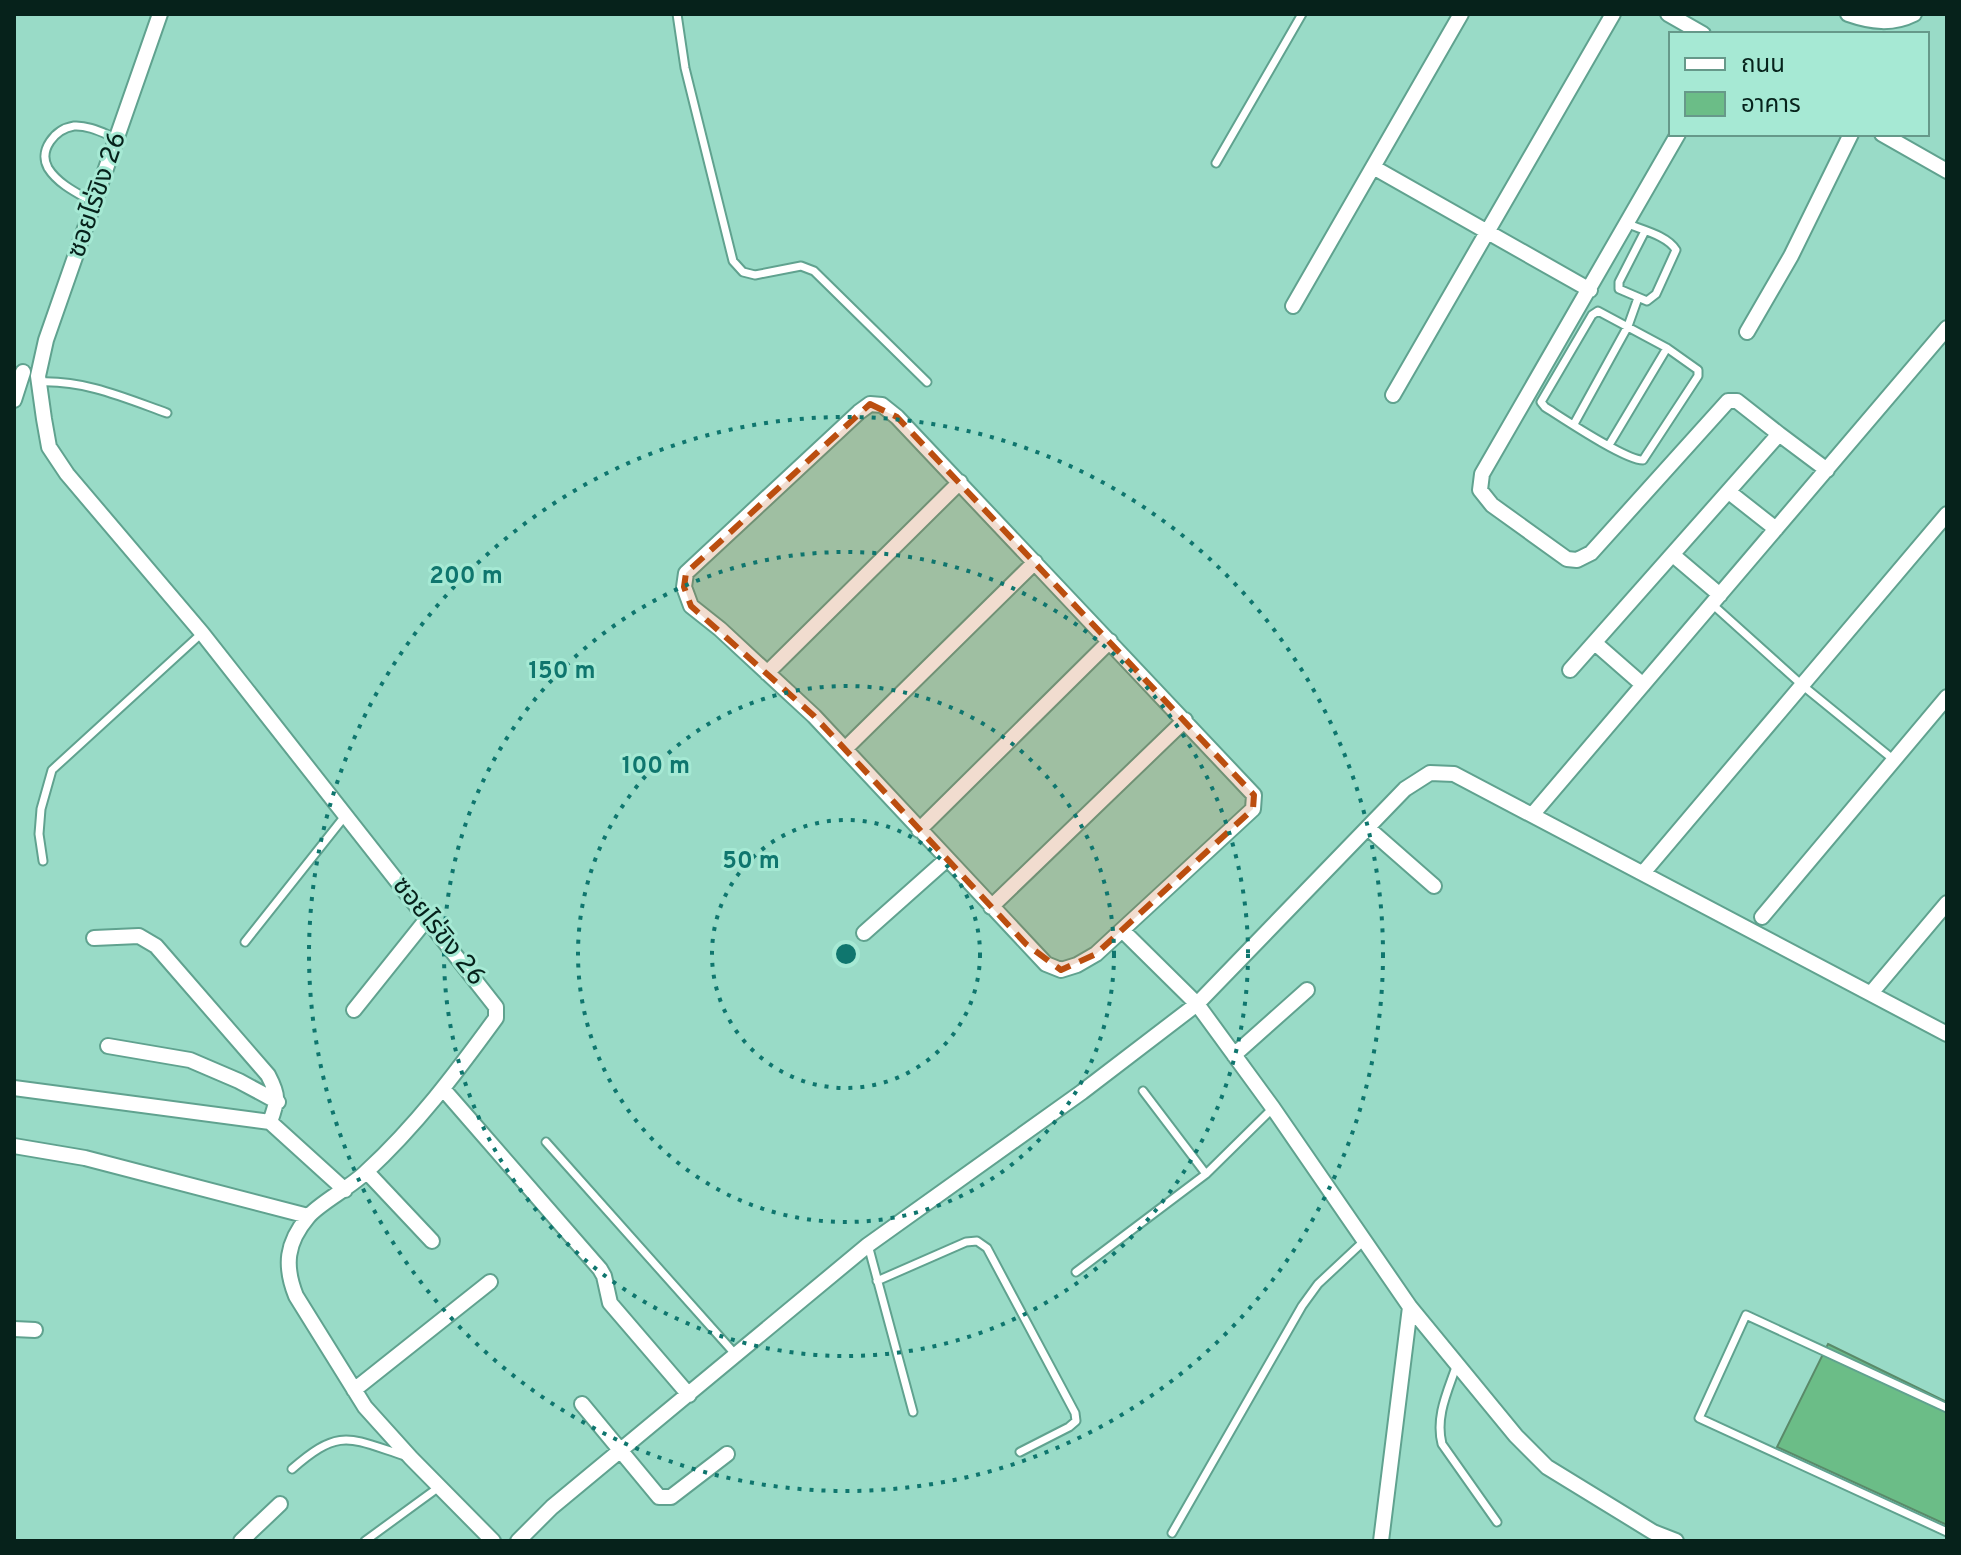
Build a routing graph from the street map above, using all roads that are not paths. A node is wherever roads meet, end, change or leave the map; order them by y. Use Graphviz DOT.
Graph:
graph roads {
  1 [pos="160,14"];
  2 [pos="677,14"];
  3 [pos="1302,14"];
  4 [pos="1461,14"];
  5 [pos="1613,14"];
  6 [pos="1668,14"];
  7 [pos="1848,14"];
  8 [pos="1914,14"];
  9 [pos="1700,32"];
  10 [pos="1677,136"];
  11 [pos="1850,136"];
  12 [pos="1886,136"];
  13 [pos="117,138"];
  14 [pos="1216,163"];
  15 [pos="1373,167"];
  16 [pos="1947,171"];
  17 [pos="95,203"];
  18 [pos="1628,224"];
  19 [pos="1488,231"];
  20 [pos="1645,231"];
  21 [pos="1590,290"];
  22 [pos="1638,298"];
  23 [pos="1293,306"];
  24 [pos="1628,326"];
  25 [pos="1947,328"];
  26 [pos="1747,332"];
  27 [pos="1667,348"];
  28 [pos="18,371"];
  29 [pos="39,379"];
  30 [pos="927,382"];
  31 [pos="1393,395"];
  32 [pos="14,400"];
  33 [pos="167,413"];
  34 [pos="1574,424"];
  35 [pos="1779,434"];
  36 [pos="1609,445"];
  37 [pos="1827,470"];
  38 [pos="960,482"];
  39 [pos="1729,492"];
  40 [pos="1947,514"];
  41 [pos="1776,529"];
  42 [pos="1673,555"];
  43 [pos="1035,562"];
  44 [pos="1716,600"];
  45 [pos="202,633"];
  46 [pos="1110,641"];
  47 [pos="1595,643"];
  48 [pos="1570,670"];
  49 [pos="767,673"];
  50 [pos="1643,685"];
  51 [pos="1802,685"];
  52 [pos="1947,697"];
  53 [pos="1185,720"];
  54 [pos="845,749"];
  55 [pos="1894,760"];
  56 [pos="1532,815"];
  57 [pos="345,816"];
  58 [pos="1369,829"];
  59 [pos="919,830"];
  60 [pos="946,860"];
  61 [pos="43,861"];
  62 [pos="1643,873"];
  63 [pos="1434,886"];
  64 [pos="1947,903"];
  65 [pos="991,907"];
  66 [pos="1762,917"];
  67 [pos="426,920"];
  68 [pos="1123,931"];
  69 [pos="864,933"];
  70 [pos="94,938"];
  71 [pos="245,942"];
  72 [pos="1307,990"];
  73 [pos="1872,992"];
  74 [pos="1197,1004"];
  75 [pos="354,1010"];
  76 [pos="1947,1034"];
  77 [pos="108,1046"];
  78 [pos="1234,1055"];
  79 [pos="14,1088"];
  80 [pos="444,1090"];
  81 [pos="1143,1091"];
  82 [pos="278,1102"];
  83 [pos="1273,1108"];
  84 [pos="270,1122"];
  85 [pos="546,1142"];
  86 [pos="14,1146"];
  87 [pos="367,1172"];
  88 [pos="1206,1174"];
  89 [pos="345,1190"];
  90 [pos="308,1216"];
  91 [pos="432,1241"];
  92 [pos="1364,1241"];
  93 [pos="868,1245"];
  94 [pos="1076,1272"];
  95 [pos="877,1281"];
  96 [pos="490,1282"];
  97 [pos="1410,1307"];
  98 [pos="14,1329"];
  99 [pos="35,1330"];
  100 [pos="737,1356"];
  101 [pos="1457,1364"];
  102 [pos="354,1390"];
  103 [pos="689,1395"];
  104 [pos="582,1404"];
  105 [pos="1947,1408"];
  106 [pos="913,1412"];
  107 [pos="622,1450"];
  108 [pos="1020,1452"];
  109 [pos="727,1454"];
  110 [pos="411,1458"];
  111 [pos="292,1469"];
  112 [pos="439,1487"];
  113 [pos="280,1504"];
  114 [pos="1497,1522"];
  115 [pos="1947,1532"];
  116 [pos="1172,1533"];
  117 [pos="241,1541"];
  118 [pos="365,1541"];
  119 [pos="493,1541"];
  120 [pos="518,1541"];
  121 [pos="1381,1541"];
  122 [pos="1675,1541"];
  1 -- 13 [label="street, ซอยไร่ขิง 26"];
  2 -- 30 [label="lane"];
  3 -- 14 [label="lane"];
  4 -- 15 [label="street"];
  5 -- 19 [label="street"];
  6 -- 9 [label="street"];
  7 -- 8 [label="street"];
  10 -- 18 [label="street"];
  11 -- 26 [label="street"];
  12 -- 16 [label="street"];
  13 -- 17 [label="street, ซอยไร่ขิง 26"];
  13 -- 17 [label="lane"];
  15 -- 19 [label="street"];
  15 -- 23 [label="street"];
  17 -- 29 [label="street, ซอยไร่ขิง 26"];
  18 -- 20 [label="lane"];
  18 -- 21 [label="street"];
  19 -- 21 [label="street"];
  19 -- 31 [label="street"];
  20 -- 22 [label="lane"];
  20 -- 22 [label="lane"];
  21 -- 35 [label="street"];
  22 -- 24 [label="lane"];
  24 -- 27 [label="lane"];
  24 -- 34 [label="lane"];
  24 -- 34 [label="lane"];
  25 -- 37 [label="street"];
  27 -- 36 [label="lane"];
  27 -- 36 [label="lane"];
  28 -- 29 [label="street"];
  28 -- 32 [label="street"];
  29 -- 33 [label="lane"];
  29 -- 45 [label="street, ซอยไร่ขิง 26"];
  34 -- 36 [label="lane"];
  35 -- 37 [label="street"];
  35 -- 39 [label="street"];
  37 -- 41 [label="street"];
  38 -- 43 [label="street"];
  38 -- 49 [label="street"];
  38 -- 49 [label="street"];
  39 -- 41 [label="street"];
  39 -- 42 [label="street"];
  40 -- 51 [label="street"];
  41 -- 44 [label="street"];
  42 -- 44 [label="street"];
  42 -- 47 [label="street"];
  43 -- 46 [label="street"];
  43 -- 54 [label="street"];
  44 -- 50 [label="street"];
  44 -- 51 [label="lane"];
  45 -- 57 [label="street, ซอยไร่ขิง 26"];
  45 -- 61 [label="lane"];
  46 -- 53 [label="street"];
  46 -- 59 [label="street"];
  47 -- 48 [label="street"];
  47 -- 50 [label="street"];
  49 -- 54 [label="street"];
  50 -- 56 [label="street"];
  51 -- 55 [label="lane"];
  51 -- 62 [label="street"];
  52 -- 55 [label="street"];
  53 -- 65 [label="street"];
  53 -- 68 [label="street"];
  54 -- 59 [label="street"];
  55 -- 66 [label="street"];
  56 -- 58 [label="street"];
  56 -- 62 [label="street"];
  57 -- 67 [label="street, ซอยไร่ขิง 26"];
  57 -- 71 [label="lane"];
  58 -- 63 [label="street"];
  58 -- 74 [label="street"];
  59 -- 60 [label="street"];
  60 -- 65 [label="street"];
  60 -- 69 [label="street"];
  62 -- 73 [label="street"];
  64 -- 73 [label="street"];
  65 -- 68 [label="street"];
  67 -- 75 [label="street"];
  67 -- 80 [label="street, ซอยไร่ขิง 26"];
  68 -- 74 [label="street"];
  70 -- 82 [label="street"];
  72 -- 78 [label="street"];
  73 -- 76 [label="street"];
  74 -- 78 [label="street"];
  74 -- 93 [label="street"];
  77 -- 82 [label="street"];
  78 -- 83 [label="street"];
  79 -- 84 [label="street"];
  80 -- 87 [label="street, ซอยไร่ขิง 26"];
  80 -- 103 [label="street"];
  81 -- 88 [label="lane"];
  82 -- 84 [label="street"];
  83 -- 88 [label="lane"];
  83 -- 92 [label="street"];
  84 -- 89 [label="street"];
  85 -- 100 [label="lane"];
  86 -- 90 [label="street"];
  87 -- 89 [label="street, ซอยไร่ขิง 26"];
  87 -- 91 [label="street"];
  88 -- 94 [label="lane"];
  89 -- 90 [label="street, ซอยไร่ขิง 26"];
  90 -- 102 [label="street, ซอยไร่ขิง 26"];
  92 -- 97 [label="street"];
  92 -- 116 [label="lane"];
  93 -- 95 [label="lane"];
  93 -- 100 [label="street"];
  95 -- 106 [label="lane"];
  95 -- 108 [label="lane"];
  96 -- 102 [label="street"];
  97 -- 101 [label="street"];
  97 -- 121 [label="street"];
  98 -- 99 [label="street"];
  100 -- 103 [label="street"];
  101 -- 114 [label="lane"];
  101 -- 122 [label="street"];
  102 -- 110 [label="street, ซอยไร่ขิง 26"];
  103 -- 107 [label="street"];
  104 -- 107 [label="street"];
  105 -- 115 [label="lane"];
  107 -- 109 [label="street"];
  107 -- 120 [label="street"];
  110 -- 111 [label="lane"];
  110 -- 112 [label="street, ซอยไร่ขิง 26"];
  112 -- 118 [label="lane"];
  112 -- 119 [label="street, ซอยไร่ขิง 26"];
  113 -- 117 [label="street"];
}
